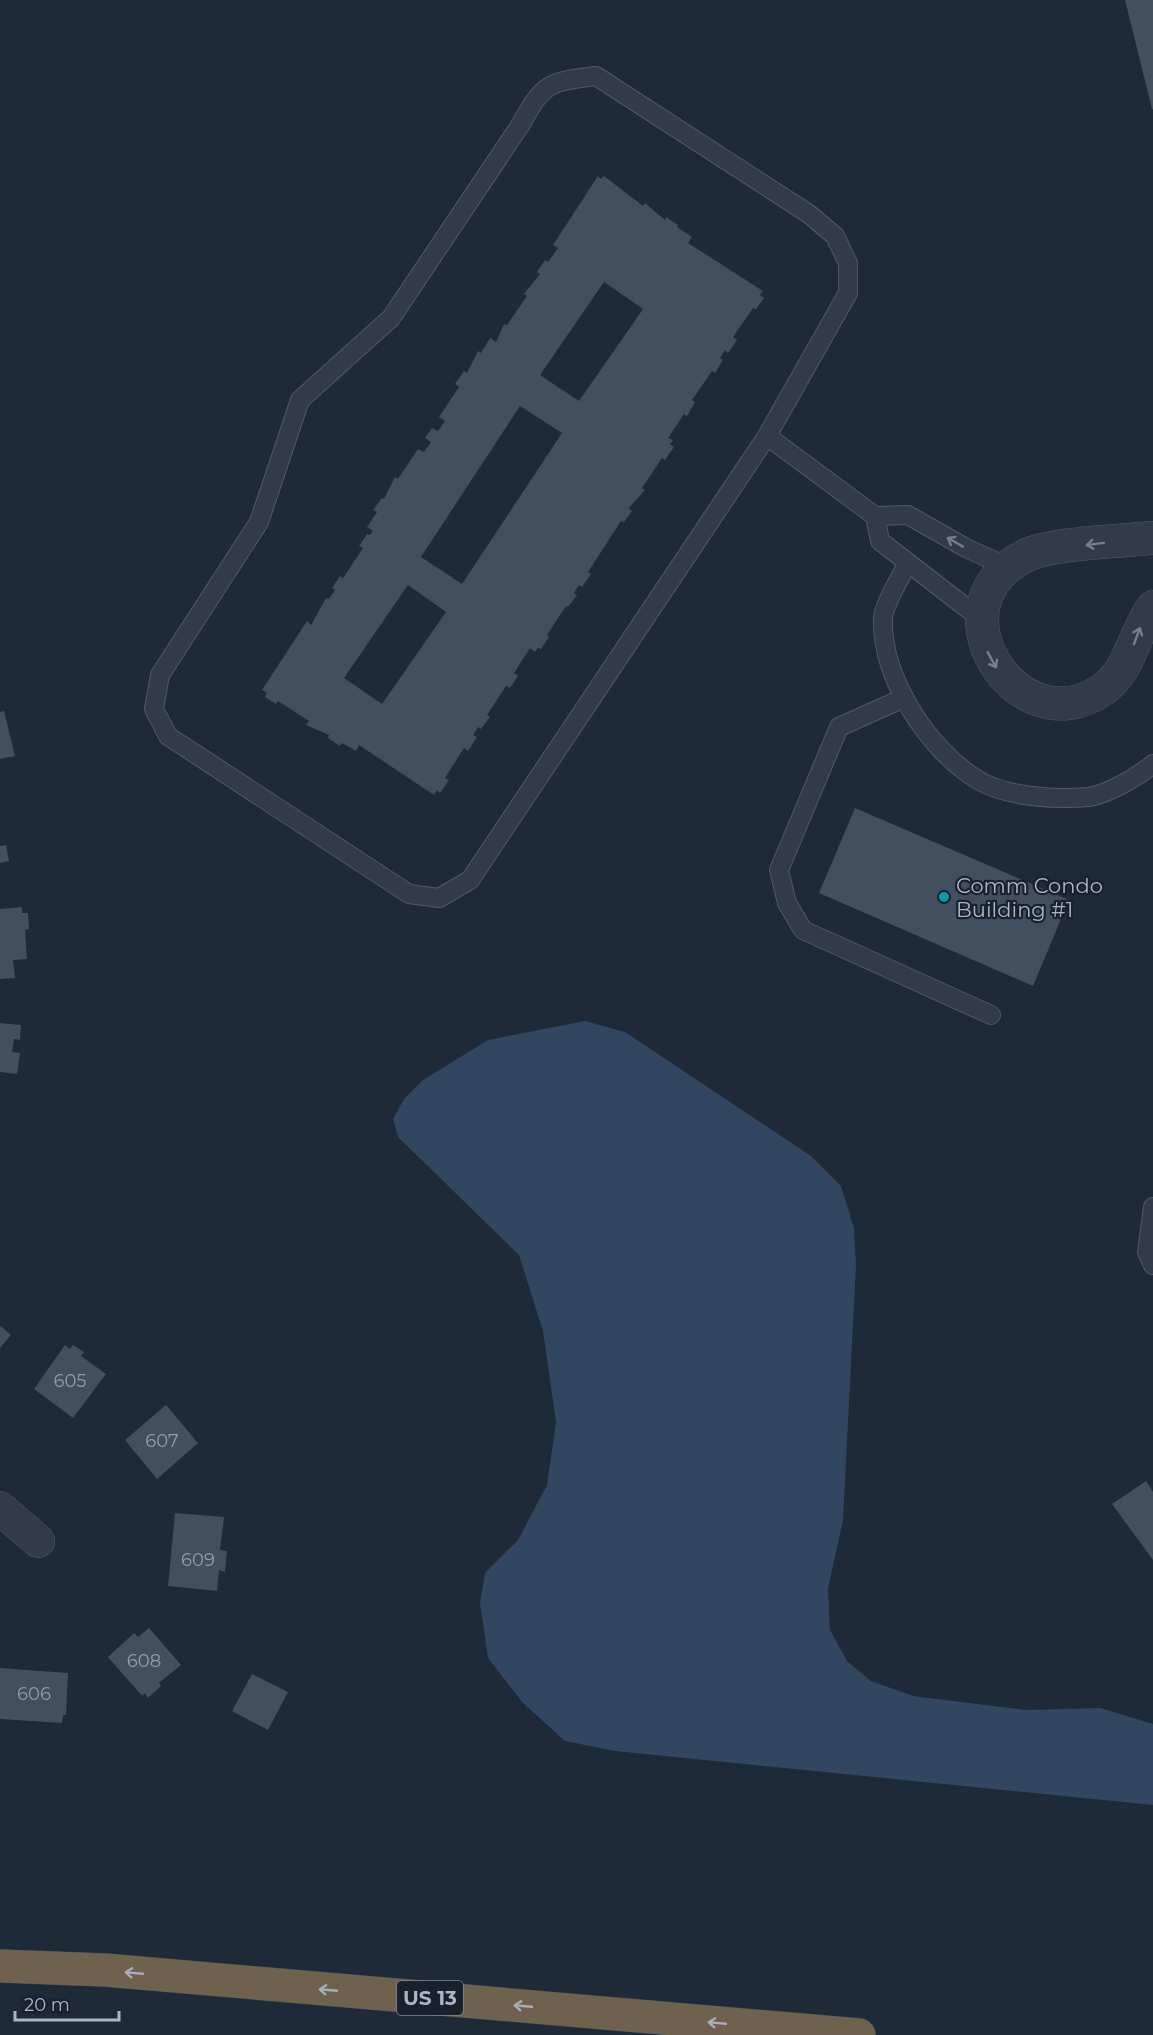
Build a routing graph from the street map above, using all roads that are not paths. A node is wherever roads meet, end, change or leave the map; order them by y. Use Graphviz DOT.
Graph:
graph roads {
  1 [pos="767,436"];
  2 [pos="875,516"];
  3 [pos="1153,538"];
  4 [pos="907,564"];
  5 [pos="1008,567"];
  6 [pos="1153,607"];
  7 [pos="981,619"];
  8 [pos="904,699"];
  9 [pos="1153,764"];
  10 [pos="991,1015"];
  11 [pos="1153,1207"];
  12 [pos="1153,1265"];
  13 [pos="0,1508"];
  14 [pos="38,1541"];
  15 [pos="0,1966"];
  16 [pos="859,2035"];
  1 -- 1 [label="lane"];
  1 -- 2 [label="lane"];
  2 -- 4 [label="lane"];
  5 -- 2 [label="lane, one-way"];
  3 -- 5 [label="street, one-way"];
  4 -- 7 [label="lane"];
  4 -- 8 [label="lane"];
  5 -- 7 [label="street"];
  7 -- 6 [label="street, one-way"];
  8 -- 9 [label="lane"];
  8 -- 10 [label="lane"];
  11 -- 12 [label="lane"];
  13 -- 14 [label="street"];
  16 -- 15 [label="highway, US 13, one-way"];
}
